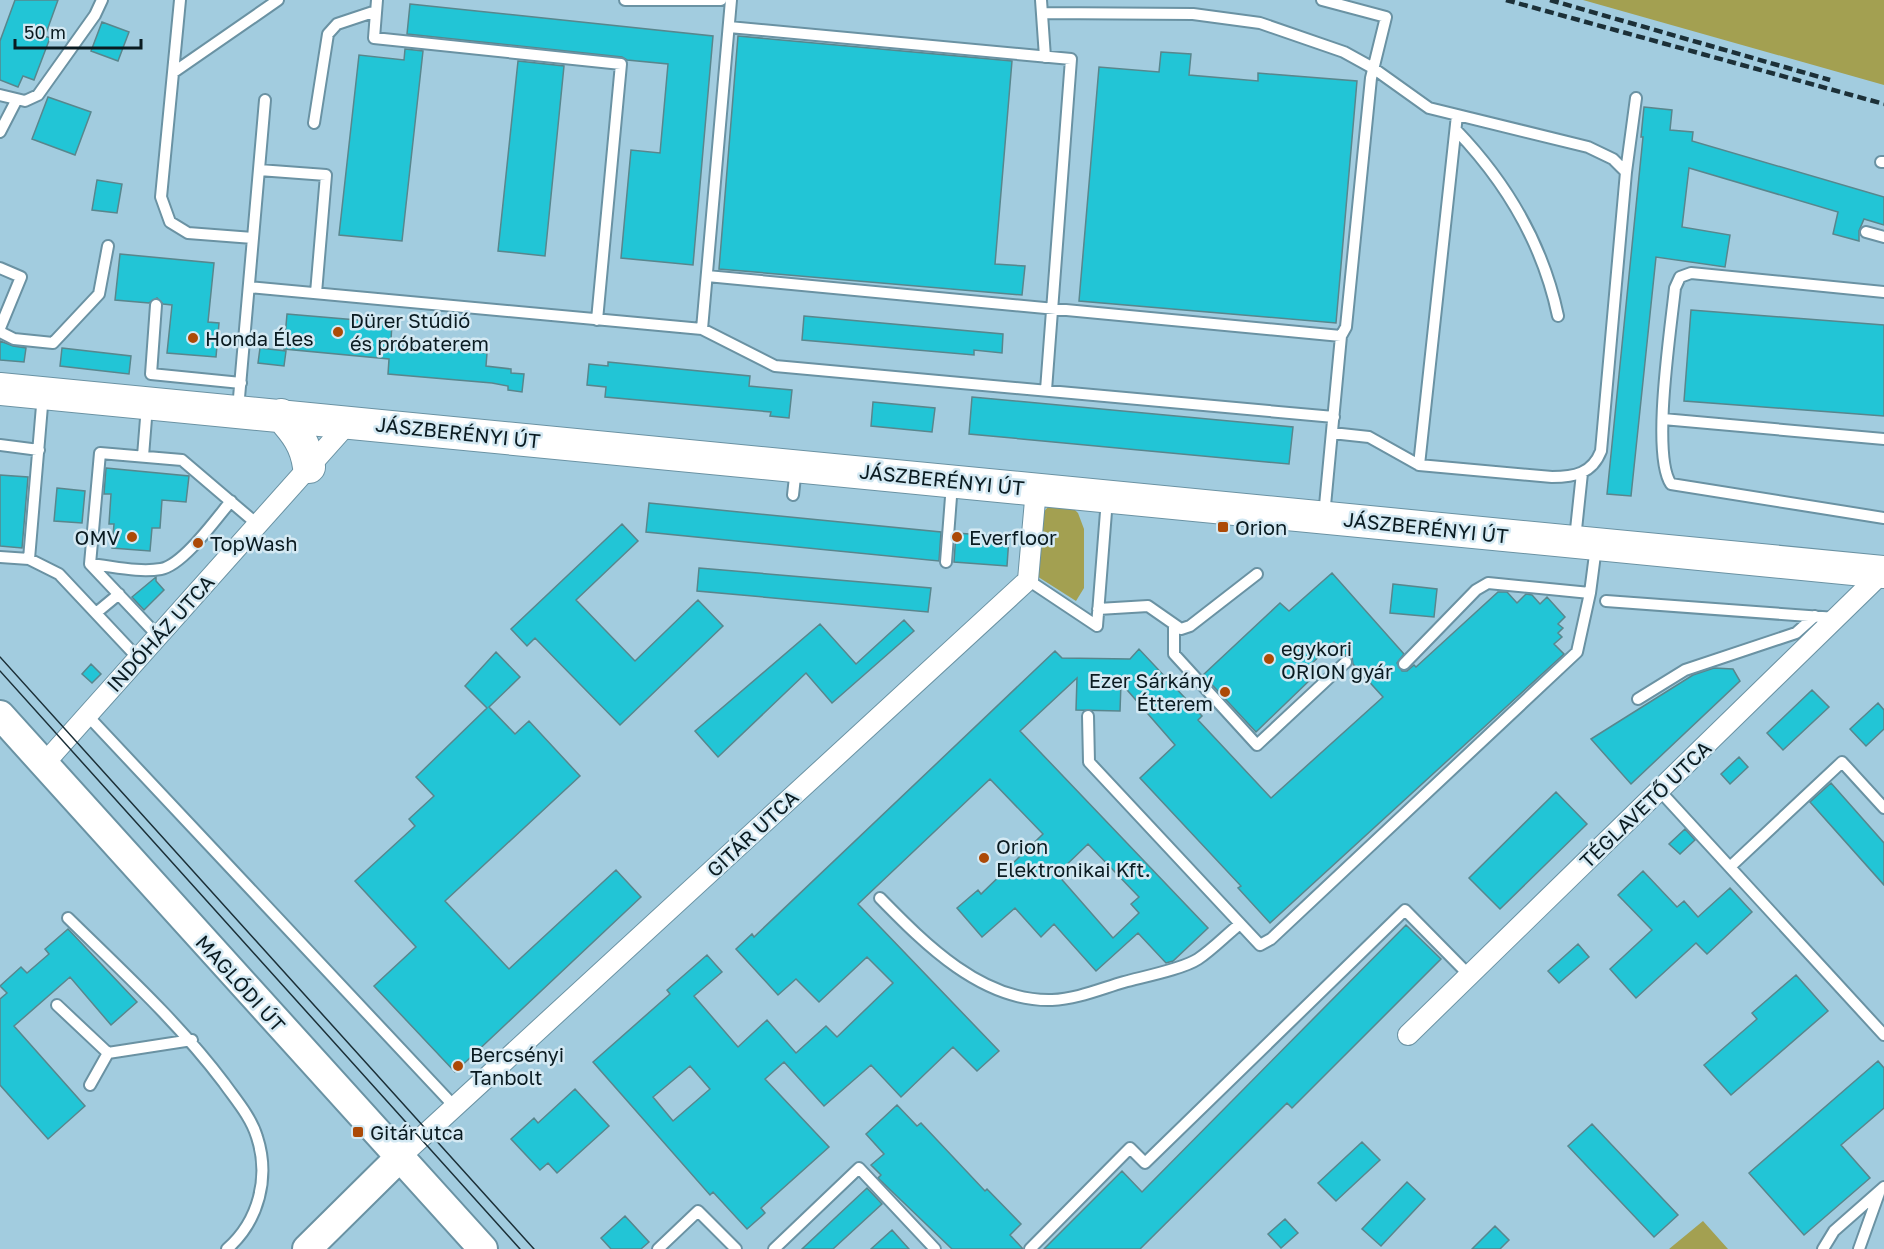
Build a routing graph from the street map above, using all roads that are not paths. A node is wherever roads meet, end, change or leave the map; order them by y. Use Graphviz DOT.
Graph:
graph roads {
  1 [pos="102,0"];
  2 [pos="180,0"];
  3 [pos="278,0"];
  4 [pos="625,0"];
  5 [pos="721,0"];
  6 [pos="731,0"];
  7 [pos="1041,0"];
  8 [pos="1322,0"];
  9 [pos="377,6"];
  10 [pos="1042,13"];
  11 [pos="729,27"];
  12 [pos="1045,57"];
  13 [pos="1373,68"];
  14 [pos="174,72"];
  15 [pos="0,95"];
  16 [pos="1636,98"];
  17 [pos="265,100"];
  18 [pos="16,101"];
  19 [pos="1457,115"];
  20 [pos="314,123"];
  21 [pos="1456,130"];
  22 [pos="0,132"];
  23 [pos="259,170"];
  24 [pos="1626,172"];
  25 [pos="1866,232"];
  26 [pos="1884,237"];
  27 [pos="253,238"];
  28 [pos="108,246"];
  29 [pos="0,268"];
  30 [pos="706,276"];
  31 [pos="249,287"];
  32 [pos="1884,292"];
  33 [pos="316,293"];
  34 [pos="156,306"];
  35 [pos="1053,309"];
  36 [pos="1558,316"];
  37 [pos="597,320"];
  38 [pos="702,329"];
  39 [pos="0,330"];
  40 [pos="1341,336"];
  41 [pos="0,389"];
  42 [pos="1046,390"];
  43 [pos="43,393"];
  44 [pos="240,397"];
  45 [pos="147,403"];
  46 [pos="281,415"];
  47 [pos="1334,417"];
  48 [pos="1663,419"];
  49 [pos="350,421"];
  50 [pos="1332,433"];
  51 [pos="1884,439"];
  52 [pos="0,446"];
  53 [pos="39,450"];
  54 [pos="143,456"];
  55 [pos="1419,465"];
  56 [pos="309,467"];
  57 [pos="1582,473"];
  58 [pos="953,480"];
  59 [pos="1036,489"];
  60 [pos="1107,496"];
  61 [pos="231,501"];
  62 [pos="1324,517"];
  63 [pos="1884,518"];
  64 [pos="257,524"];
  65 [pos="1585,542"];
  66 [pos="0,557"];
  67 [pos="28,558"];
  68 [pos="946,562"];
  69 [pos="90,564"];
  70 [pos="1883,572"];
  71 [pos="1257,574"];
  72 [pos="1028,580"];
  73 [pos="1590,593"];
  74 [pos="119,594"];
  75 [pos="1606,601"];
  76 [pos="1098,609"];
  77 [pos="96,613"];
  78 [pos="1815,616"];
  79 [pos="1836,619"];
  80 [pos="1174,627"];
  81 [pos="157,635"];
  82 [pos="1799,643"];
  83 [pos="138,657"];
  84 [pos="1346,662"];
  85 [pos="1404,664"];
  86 [pos="1638,699"];
  87 [pos="87,715"];
  88 [pos="0,716"];
  89 [pos="1088,716"];
  90 [pos="43,765"];
  91 [pos="1659,790"];
  92 [pos="1884,808"];
  93 [pos="1731,866"];
  94 [pos="880,898"];
  95 [pos="69,918"];
  96 [pos="1240,924"];
  97 [pos="1469,975"];
  98 [pos="57,1005"];
  99 [pos="1881,1027"];
  100 [pos="1408,1035"];
  101 [pos="192,1040"];
  102 [pos="108,1053"];
  103 [pos="90,1085"];
  104 [pos="454,1106"];
  105 [pos="399,1158"];
  106 [pos="1881,1189"];
  107 [pos="227,1249"];
  108 [pos="307,1249"];
  109 [pos="483,1249"];
  110 [pos="658,1249"];
  111 [pos="735,1249"];
  112 [pos="774,1249"];
  113 [pos="935,1249"];
  114 [pos="1030,1249"];
  115 [pos="1823,1249"];
  116 [pos="1859,1249"];
  1 -- 18 [label="lane"];
  2 -- 14 [label="lane"];
  3 -- 14 [label="lane"];
  4 -- 5 [label="lane"];
  6 -- 11 [label="lane"];
  7 -- 10 [label="lane"];
  8 -- 13 [label="lane"];
  9 -- 20 [label="lane"];
  9 -- 37 [label="lane"];
  10 -- 12 [label="lane"];
  10 -- 13 [label="lane"];
  11 -- 12 [label="lane"];
  11 -- 30 [label="lane"];
  12 -- 35 [label="lane"];
  13 -- 19 [label="lane"];
  13 -- 40 [label="lane"];
  14 -- 27 [label="lane"];
  15 -- 18 [label="lane"];
  16 -- 24 [label="lane"];
  17 -- 23 [label="lane"];
  18 -- 22 [label="lane"];
  19 -- 21 [label="lane"];
  19 -- 24 [label="lane"];
  21 -- 36 [label="lane"];
  21 -- 55 [label="lane"];
  23 -- 27 [label="lane"];
  23 -- 33 [label="lane"];
  24 -- 57 [label="lane"];
  25 -- 26 [label="lane"];
  27 -- 31 [label="lane"];
  28 -- 39 [label="lane"];
  29 -- 39 [label="lane"];
  30 -- 35 [label="lane"];
  30 -- 38 [label="lane"];
  31 -- 33 [label="lane"];
  31 -- 44 [label="lane"];
  32 -- 48 [label="lane"];
  33 -- 37 [label="lane"];
  34 -- 44 [label="lane"];
  35 -- 40 [label="lane"];
  35 -- 42 [label="lane"];
  37 -- 38 [label="lane"];
  38 -- 42 [label="lane"];
  40 -- 47 [label="lane"];
  41 -- 43 [label="main road, JÁSZBERÉNYI ÚT"];
  42 -- 47 [label="lane"];
  43 -- 45 [label="main road, JÁSZBERÉNYI ÚT"];
  43 -- 53 [label="lane"];
  44 -- 45 [label="main road, JÁSZBERÉNYI ÚT"];
  44 -- 46 [label="main road, JÁSZBERÉNYI ÚT"];
  45 -- 54 [label="lane"];
  46 -- 49 [label="main road, JÁSZBERÉNYI ÚT"];
  46 -- 56 [label="main road"];
  47 -- 50 [label="lane"];
  48 -- 51 [label="lane"];
  48 -- 63 [label="lane"];
  49 -- 56 [label="street, INDÓHÁZ UTCA"];
  49 -- 58 [label="main road, JÁSZBERÉNYI ÚT"];
  50 -- 55 [label="lane"];
  50 -- 62 [label="lane"];
  52 -- 53 [label="lane"];
  53 -- 67 [label="lane"];
  54 -- 61 [label="lane"];
  54 -- 69 [label="lane"];
  55 -- 57 [label="lane"];
  56 -- 64 [label="street, INDÓHÁZ UTCA"];
  57 -- 65 [label="lane"];
  58 -- 59 [label="main road, JÁSZBERÉNYI ÚT"];
  58 -- 68 [label="lane"];
  59 -- 60 [label="main road, JÁSZBERÉNYI ÚT"];
  59 -- 72 [label="street"];
  60 -- 62 [label="main road, JÁSZBERÉNYI ÚT"];
  60 -- 76 [label="lane"];
  61 -- 64 [label="lane"];
  61 -- 69 [label="lane"];
  62 -- 65 [label="main road, JÁSZBERÉNYI ÚT"];
  64 -- 81 [label="street, INDÓHÁZ UTCA"];
  65 -- 70 [label="main road, JÁSZBERÉNYI ÚT"];
  65 -- 73 [label="lane"];
  66 -- 67 [label="lane"];
  67 -- 77 [label="lane"];
  69 -- 74 [label="lane"];
  70 -- 79 [label="street, TÉGLAVETŐ UTCA"];
  71 -- 80 [label="lane"];
  72 -- 76 [label="lane"];
  72 -- 104 [label="street, GITÁR UTCA"];
  73 -- 85 [label="lane"];
  73 -- 96 [label="lane"];
  74 -- 77 [label="lane"];
  74 -- 81 [label="lane"];
  75 -- 78 [label="lane"];
  76 -- 80 [label="lane"];
  77 -- 83 [label="lane"];
  78 -- 79 [label="lane"];
  78 -- 82 [label="lane"];
  79 -- 82 [label="street, TÉGLAVETŐ UTCA"];
  80 -- 84 [label="lane"];
  81 -- 83 [label="street, INDÓHÁZ UTCA"];
  82 -- 86 [label="lane"];
  82 -- 91 [label="street, TÉGLAVETŐ UTCA"];
  83 -- 87 [label="street, INDÓHÁZ UTCA"];
  87 -- 90 [label="street, INDÓHÁZ UTCA"];
  87 -- 104 [label="lane"];
  88 -- 90 [label="street, MAGLÓDI ÚT"];
  89 -- 96 [label="lane"];
  90 -- 105 [label="street, MAGLÓDI ÚT"];
  91 -- 93 [label="lane"];
  91 -- 97 [label="street, TÉGLAVETŐ UTCA"];
  92 -- 93 [label="lane"];
  93 -- 99 [label="lane"];
  94 -- 96 [label="lane"];
  95 -- 101 [label="lane"];
  97 -- 100 [label="street, TÉGLAVETŐ UTCA"];
  97 -- 114 [label="lane"];
  98 -- 102 [label="lane"];
  101 -- 102 [label="lane"];
  101 -- 107 [label="lane"];
  102 -- 103 [label="lane"];
  104 -- 105 [label="street, GITÁR UTCA"];
  105 -- 108 [label="street, GITÁR UTCA"];
  105 -- 109 [label="street, MAGLÓDI ÚT"];
  106 -- 115 [label="lane"];
  106 -- 116 [label="lane"];
  110 -- 111 [label="lane"];
  112 -- 113 [label="lane"];
}
